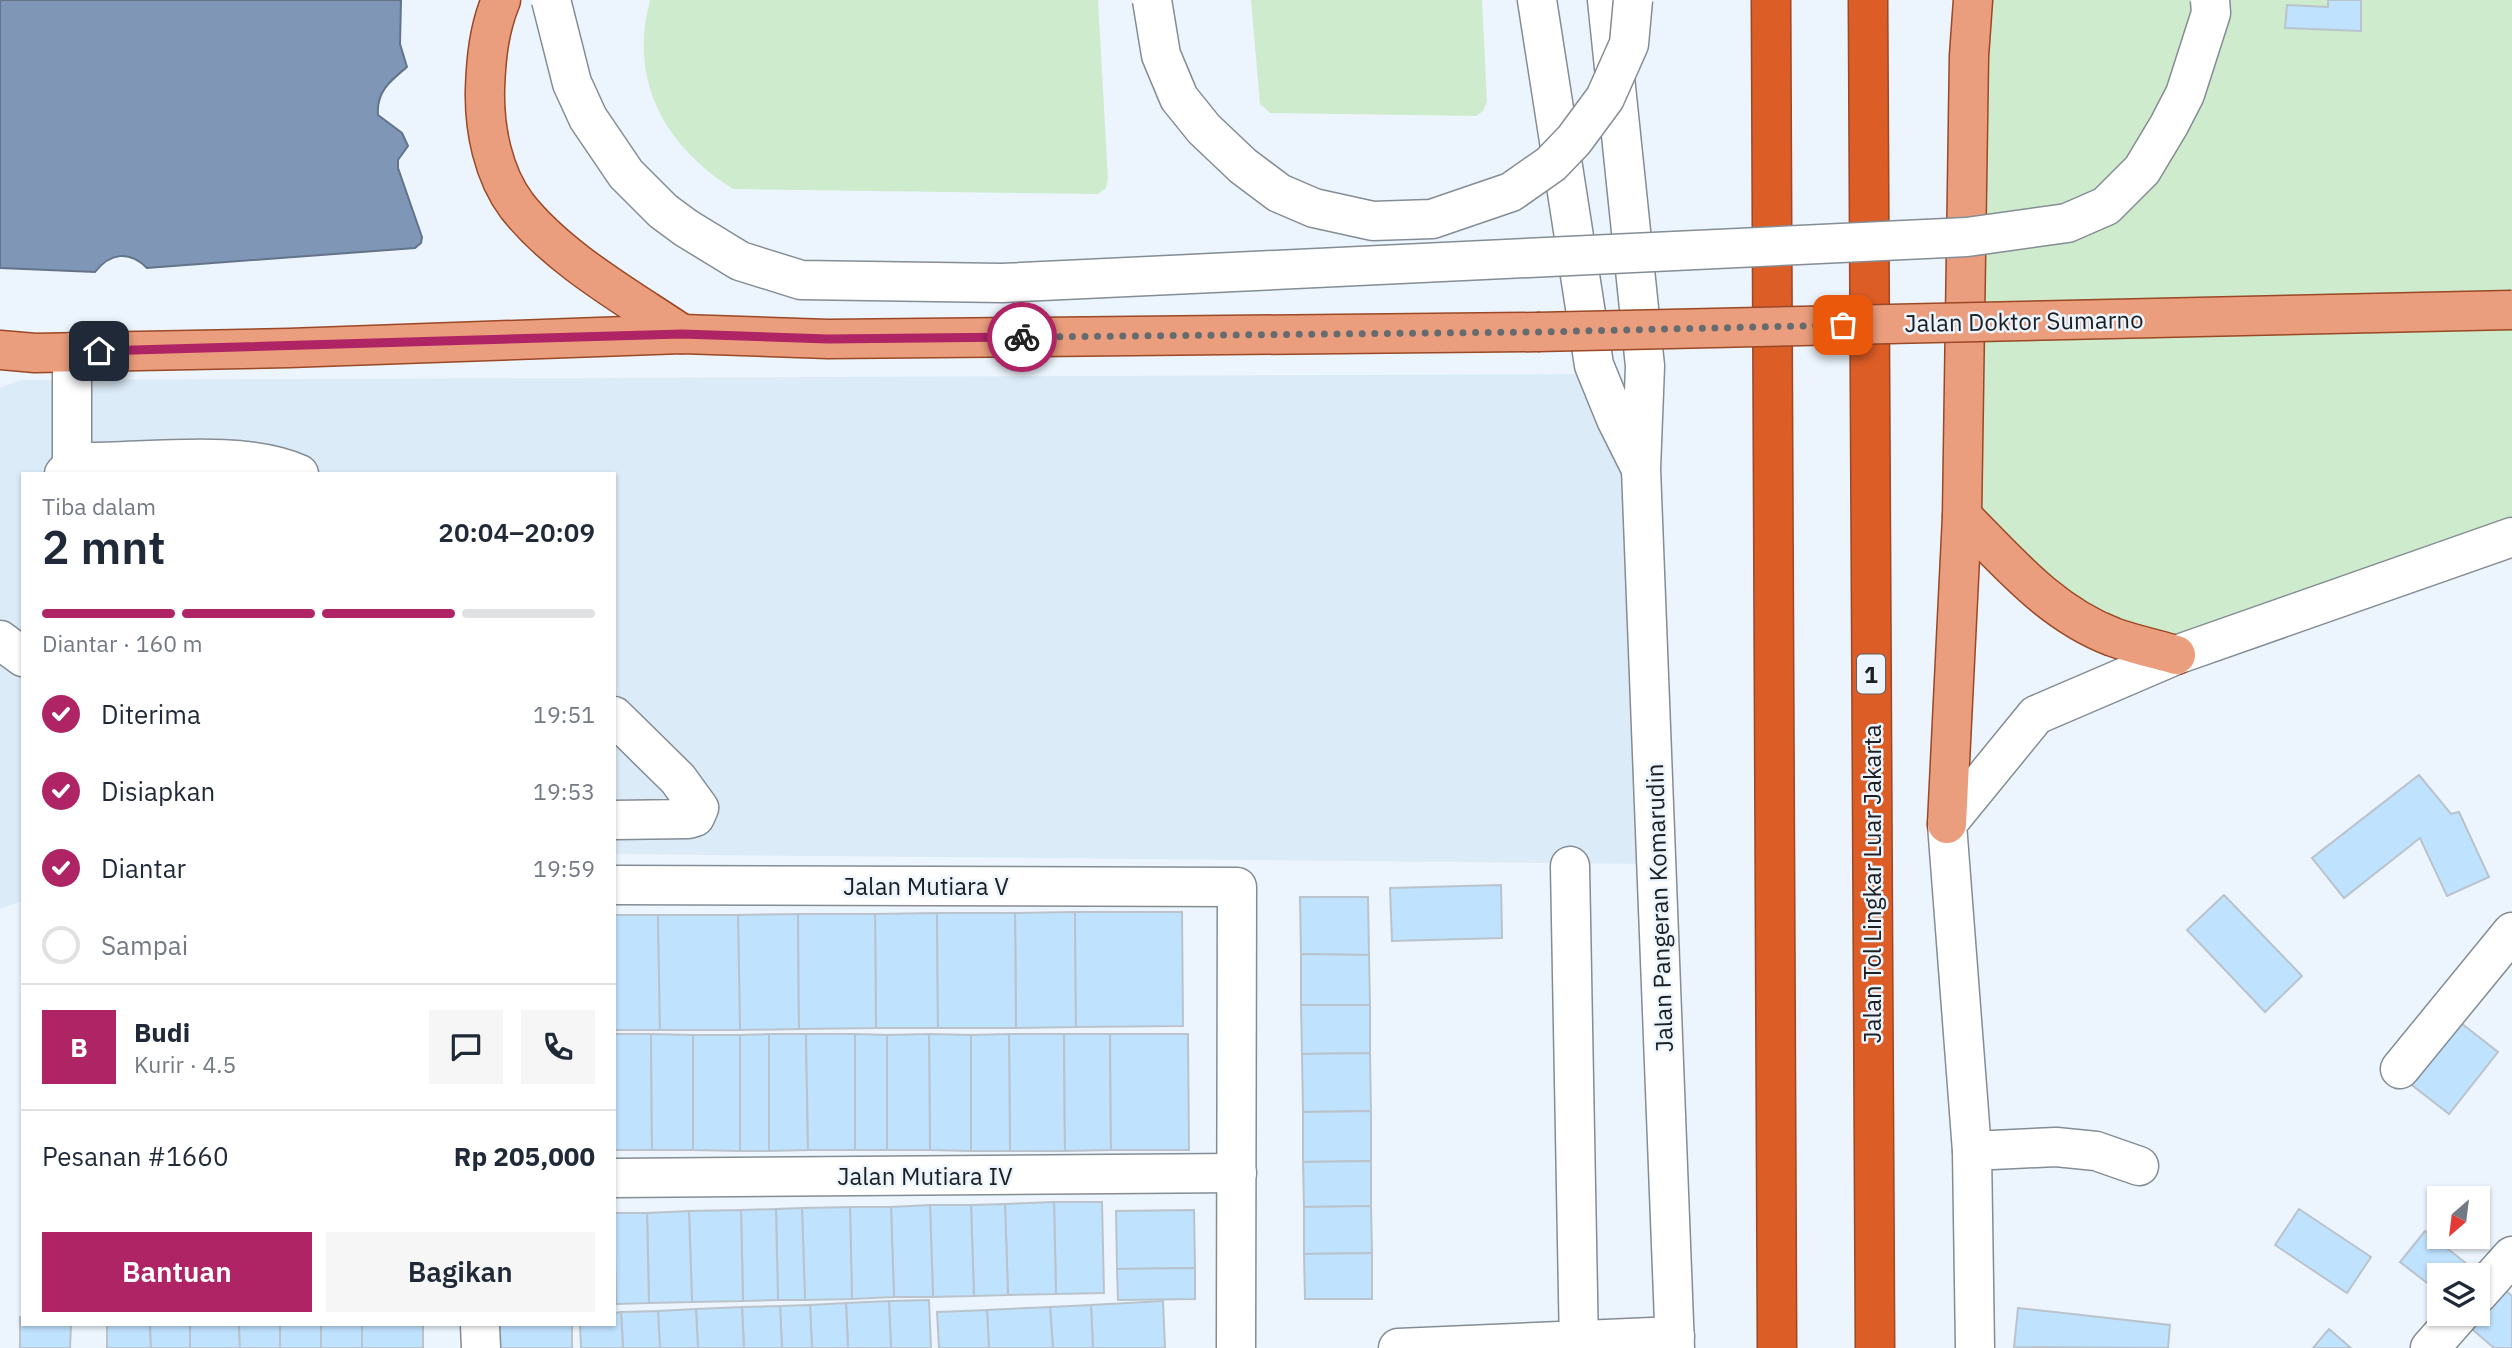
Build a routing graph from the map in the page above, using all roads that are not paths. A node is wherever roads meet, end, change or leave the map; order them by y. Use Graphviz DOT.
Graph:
graph roads {
  1 [pos="501,0"];
  2 [pos="551,0"];
  3 [pos="1152,0"];
  4 [pos="1537,0"];
  5 [pos="1607,0"];
  6 [pos="1633,0"];
  7 [pos="1771,0"];
  8 [pos="1868,0"];
  9 [pos="1973,0"];
  10 [pos="2210,0"];
  11 [pos="2512,310"];
  12 [pos="682,334"];
  13 [pos="27,355"];
  14 [pos="1642,468"];
  15 [pos="68,470"];
  16 [pos="295,472"];
  17 [pos="1962,516"];
  18 [pos="2512,537"];
  19 [pos="0,640"];
  20 [pos="2176,655"];
  21 [pos="21,656"];
  22 [pos="616,718"];
  23 [pos="616,820"];
  24 [pos="1947,824"];
  25 [pos="1570,866"];
  26 [pos="616,884"];
  27 [pos="2512,932"];
  28 [pos="2400,1069"];
  29 [pos="1972,1151"];
  30 [pos="2139,1166"];
  31 [pos="1237,1173"];
  32 [pos="616,1178"];
  33 [pos="2512,1256"];
  34 [pos="2490,1281"];
  35 [pos="480,1326"];
  36 [pos="2449,1326"];
  37 [pos="1675,1342"];
  38 [pos="1578,1344"];
  39 [pos="481,1348"];
  40 [pos="1236,1348"];
  41 [pos="1398,1348"];
  42 [pos="1777,1348"];
  43 [pos="1875,1348"];
  44 [pos="1975,1348"];
  45 [pos="2430,1348"];
  1 -- 12 [label="main road"];
  2 -- 10 [label="street, bridge"];
  3 -- 6 [label="street, bridge"];
  4 -- 14 [label="street, Jalan Pangeran Komarudin"];
  5 -- 14 [label="street, Jalan Pangeran Komarudin"];
  7 -- 42 [label="highway"];
  8 -- 43 [label="highway, Jalan Tol Lingkar Luar Jakarta / 1"];
  9 -- 17 [label="main road"];
  11 -- 12 [label="main road, Jalan Doktor Sumarno, bridge"];
  12 -- 13 [label="main road, Jalan Doktor Sumarno"];
  13 -- 15 [label="street"];
  14 -- 37 [label="street, Jalan Pangeran Komarudin"];
  15 -- 16 [label="street"];
  17 -- 20 [label="main road"];
  17 -- 24 [label="main road"];
  18 -- 20 [label="street"];
  19 -- 21 [label="street"];
  20 -- 24 [label="street"];
  22 -- 23 [label="street"];
  24 -- 29 [label="street"];
  25 -- 38 [label="street"];
  26 -- 31 [label="street, Jalan Mutiara V"];
  27 -- 28 [label="street"];
  29 -- 30 [label="street"];
  29 -- 44 [label="street"];
  31 -- 32 [label="street, Jalan Mutiara IV"];
  31 -- 40 [label="street"];
  33 -- 34 [label="street"];
  35 -- 39 [label="street"];
  36 -- 45 [label="street"];
  37 -- 38 [label="street"];
  38 -- 41 [label="street"];
}
